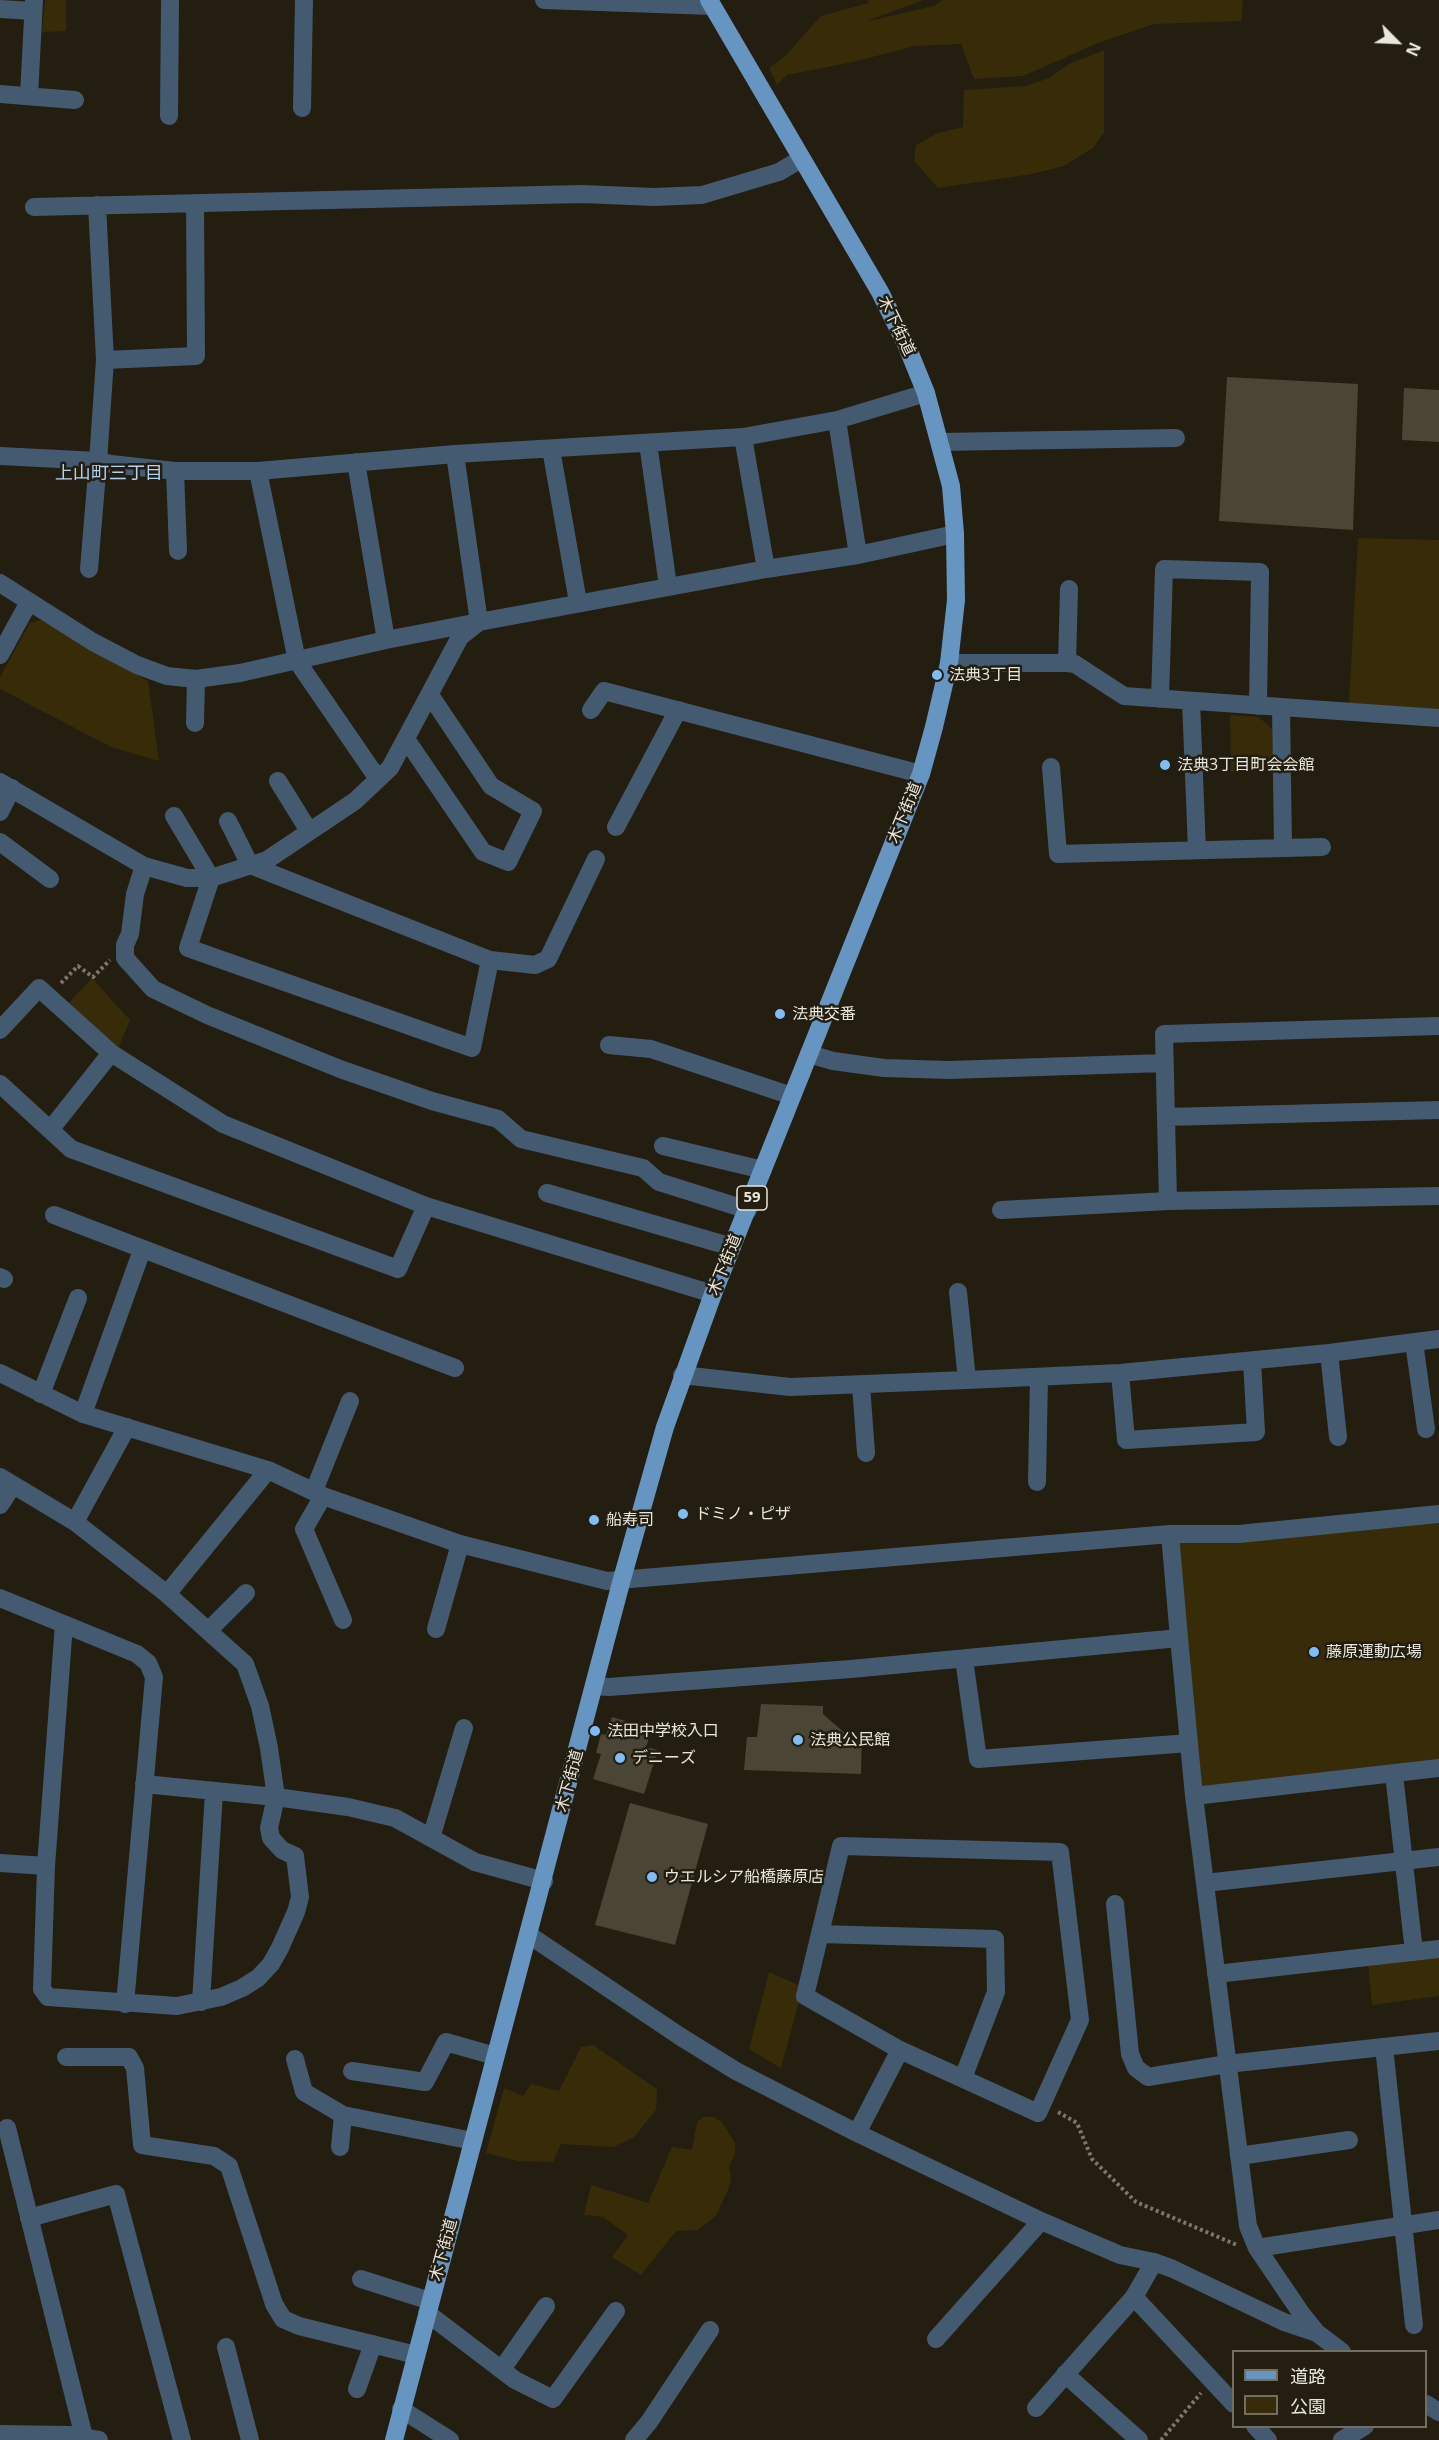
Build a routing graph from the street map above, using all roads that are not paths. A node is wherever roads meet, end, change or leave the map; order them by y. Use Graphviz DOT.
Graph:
graph roads {
  1 [pos="170,0"];
  2 [pos="304,0"];
  3 [pos="544,0"];
  4 [pos="711,3"];
  5 [pos="34,6"];
  6 [pos="0,9"];
  7 [pos="0,94"];
  8 [pos="29,96"];
  9 [pos="75,100"];
  10 [pos="302,108"];
  11 [pos="169,116"];
  12 [pos="801,159"];
  13 [pos="195,203"];
  14 [pos="97,205"];
  15 [pos="34,207"];
  16 [pos="105,360"];
  17 [pos="926,393"];
  18 [pos="837,420"];
  19 [pos="743,437"];
  20 [pos="1176,438"];
  21 [pos="940,442"];
  22 [pos="648,443"];
  23 [pos="551,449"];
  24 [pos="455,454"];
  25 [pos="0,456"];
  26 [pos="98,461"];
  27 [pos="356,462"];
  28 [pos="175,471"];
  29 [pos="258,471"];
  30 [pos="955,534"];
  31 [pos="178,551"];
  32 [pos="858,555"];
  33 [pos="89,569"];
  34 [pos="766,569"];
  35 [pos="0,583"];
  36 [pos="668,586"];
  37 [pos="1069,589"];
  38 [pos="29,602"];
  39 [pos="578,602"];
  40 [pos="479,622"];
  41 [pos="386,640"];
  42 [pos="0,655"];
  43 [pos="297,661"];
  44 [pos="949,663"];
  45 [pos="1067,663"];
  46 [pos="196,679"];
  47 [pos="430,695"];
  48 [pos="1160,699"];
  49 [pos="1191,701"];
  50 [pos="1258,706"];
  51 [pos="1281,708"];
  52 [pos="591,710"];
  53 [pos="678,711"];
  54 [pos="1439,718"];
  55 [pos="195,723"];
  56 [pos="406,739"];
  57 [pos="1051,767"];
  58 [pos="921,774"];
  59 [pos="378,779"];
  60 [pos="278,781"];
  61 [pos="6,785"];
  62 [pos="0,812"];
  63 [pos="174,816"];
  64 [pos="228,821"];
  65 [pos="616,827"];
  66 [pos="309,831"];
  67 [pos="0,842"];
  68 [pos="1322,847"];
  69 [pos="1283,848"];
  70 [pos="1197,850"];
  71 [pos="596,860"];
  72 [pos="250,865"];
  73 [pos="144,866"];
  74 [pos="211,878"];
  75 [pos="50,879"];
  76 [pos="490,960"];
  77 [pos="1439,1026"];
  78 [pos="0,1030"];
  79 [pos="609,1045"];
  80 [pos="111,1053"];
  81 [pos="809,1053"];
  82 [pos="1164,1064"];
  83 [pos="0,1084"];
  84 [pos="792,1096"];
  85 [pos="1439,1110"];
  86 [pos="1166,1118"];
  87 [pos="50,1130"];
  88 [pos="663,1146"];
  89 [pos="763,1170"];
  90 [pos="548,1193"];
  91 [pos="1439,1196"];
  92 [pos="1168,1201"];
  93 [pos="426,1206"];
  94 [pos="748,1210"];
  95 [pos="1000,1210"];
  96 [pos="54,1215"];
  97 [pos="732,1247"];
  98 [pos="142,1250"];
  99 [pos="958,1292"];
  100 [pos="714,1294"];
  101 [pos="78,1298"];
  102 [pos="1439,1339"];
  103 [pos="1414,1342"];
  104 [pos="1329,1353"];
  105 [pos="1252,1361"];
  106 [pos="455,1368"];
  107 [pos="0,1373"];
  108 [pos="1120,1373"];
  109 [pos="682,1376"];
  110 [pos="1039,1377"];
  111 [pos="967,1380"];
  112 [pos="861,1385"];
  113 [pos="41,1394"];
  114 [pos="350,1401"];
  115 [pos="83,1414"];
  116 [pos="127,1427"];
  117 [pos="1426,1429"];
  118 [pos="1338,1437"];
  119 [pos="866,1452"];
  120 [pos="268,1470"];
  121 [pos="7,1481"];
  122 [pos="1037,1482"];
  123 [pos="318,1493"];
  124 [pos="0,1505"];
  125 [pos="1439,1514"];
  126 [pos="75,1522"];
  127 [pos="1170,1534"];
  128 [pos="460,1544"];
  129 [pos="622,1579"];
  130 [pos="167,1593"];
  131 [pos="246,1593"];
  132 [pos="0,1598"];
  133 [pos="343,1620"];
  134 [pos="64,1624"];
  135 [pos="436,1629"];
  136 [pos="209,1630"];
  137 [pos="1179,1638"];
  138 [pos="964,1659"];
  139 [pos="594,1686"];
  140 [pos="464,1728"];
  141 [pos="1189,1743"];
  142 [pos="1439,1768"];
  143 [pos="1394,1774"];
  144 [pos="144,1784"];
  145 [pos="214,1792"];
  146 [pos="1194,1796"];
  147 [pos="276,1797"];
  148 [pos="431,1838"];
  149 [pos="1439,1857"];
  150 [pos="1403,1861"];
  151 [pos="0,1863"];
  152 [pos="46,1866"];
  153 [pos="543,1881"];
  154 [pos="1205,1883"];
  155 [pos="1115,1904"];
  156 [pos="820,1934"];
  157 [pos="529,1935"];
  158 [pos="1439,1949"];
  159 [pos="1414,1952"];
  160 [pos="1216,1974"];
  161 [pos="201,2002"];
  162 [pos="125,2004"];
  163 [pos="1439,2041"];
  164 [pos="1384,2047"];
  165 [pos="900,2050"];
  166 [pos="495,2056"];
  167 [pos="66,2057"];
  168 [pos="295,2059"];
  169 [pos="1227,2064"];
  170 [pos="352,2071"];
  171 [pos="963,2078"];
  172 [pos="343,2115"];
  173 [pos="7,2128"];
  174 [pos="857,2133"];
  175 [pos="1349,2140"];
  176 [pos="473,2141"];
  177 [pos="340,2147"];
  178 [pos="1239,2156"];
  179 [pos="29,2218"];
  180 [pos="1439,2220"];
  181 [pos="1041,2221"];
  182 [pos="1403,2226"];
  183 [pos="1260,2252"];
  184 [pos="1154,2262"];
  185 [pos="361,2279"];
  186 [pos="1134,2298"];
  187 [pos="546,2306"];
  188 [pos="428,2307"];
  189 [pos="616,2311"];
  190 [pos="1414,2325"];
  191 [pos="710,2330"];
  192 [pos="1317,2333"];
  193 [pos="936,2339"];
  194 [pos="373,2344"];
  195 [pos="226,2347"];
  196 [pos="1339,2350"];
  197 [pos="417,2355"];
  198 [pos="502,2370"];
  199 [pos="1065,2374"];
  200 [pos="357,2390"];
  201 [pos="1232,2403"];
  202 [pos="1036,2408"];
  203 [pos="401,2409"];
  204 [pos="1256,2428"];
  205 [pos="1363,2428"];
  206 [pos="0,2434"];
  207 [pos="91,2439"];
  208 [pos="182,2440"];
  209 [pos="250,2440"];
  210 [pos="394,2440"];
  211 [pos="450,2440"];
  212 [pos="634,2440"];
  213 [pos="1139,2440"];
  214 [pos="1268,2440"];
  215 [pos="1342,2440"];
  1 -- 11 [label="street"];
  2 -- 10 [label="street"];
  3 -- 4 [label="street"];
  4 -- 12 [label="main road, 木下街道 / 59"];
  5 -- 6 [label="street"];
  5 -- 8 [label="street"];
  7 -- 8 [label="street"];
  8 -- 9 [label="street"];
  12 -- 13 [label="street"];
  12 -- 17 [label="main road, 木下街道 / 59"];
  13 -- 14 [label="street"];
  13 -- 16 [label="street"];
  14 -- 15 [label="street"];
  14 -- 16 [label="street"];
  16 -- 26 [label="street"];
  17 -- 18 [label="street"];
  17 -- 21 [label="main road, 木下街道 / 59"];
  18 -- 19 [label="street"];
  18 -- 32 [label="street"];
  19 -- 22 [label="street"];
  19 -- 34 [label="street"];
  20 -- 21 [label="street"];
  21 -- 30 [label="main road, 木下街道 / 59"];
  22 -- 23 [label="street"];
  22 -- 36 [label="street"];
  23 -- 24 [label="street"];
  23 -- 39 [label="street"];
  24 -- 27 [label="street"];
  24 -- 40 [label="street"];
  25 -- 26 [label="street"];
  26 -- 28 [label="street"];
  26 -- 33 [label="street"];
  27 -- 29 [label="street"];
  27 -- 41 [label="street"];
  28 -- 29 [label="street"];
  28 -- 31 [label="street"];
  29 -- 43 [label="street"];
  30 -- 32 [label="street"];
  30 -- 44 [label="main road, 木下街道 / 59"];
  32 -- 34 [label="street"];
  34 -- 36 [label="street"];
  35 -- 38 [label="street"];
  36 -- 39 [label="street"];
  37 -- 45 [label="street"];
  38 -- 42 [label="street"];
  38 -- 46 [label="street"];
  39 -- 40 [label="street"];
  40 -- 41 [label="street"];
  40 -- 47 [label="street"];
  41 -- 43 [label="street"];
  43 -- 46 [label="street"];
  43 -- 59 [label="street"];
  44 -- 45 [label="street"];
  44 -- 58 [label="main road, 木下街道 / 59"];
  45 -- 48 [label="street"];
  46 -- 55 [label="street"];
  47 -- 56 [label="street"];
  47 -- 56 [label="street"];
  48 -- 49 [label="street"];
  48 -- 50 [label="street"];
  49 -- 50 [label="street"];
  49 -- 70 [label="street"];
  50 -- 51 [label="street"];
  51 -- 54 [label="street"];
  51 -- 69 [label="street"];
  52 -- 53 [label="street"];
  53 -- 58 [label="street"];
  53 -- 65 [label="street"];
  56 -- 59 [label="street"];
  57 -- 70 [label="street"];
  58 -- 81 [label="main road, 木下街道 / 59"];
  59 -- 66 [label="street"];
  60 -- 66 [label="street"];
  61 -- 62 [label="street"];
  61 -- 73 [label="street"];
  63 -- 74 [label="street"];
  64 -- 72 [label="street"];
  66 -- 72 [label="street"];
  67 -- 75 [label="street"];
  68 -- 69 [label="street"];
  69 -- 70 [label="street"];
  71 -- 76 [label="street"];
  72 -- 74 [label="street"];
  72 -- 76 [label="street"];
  73 -- 74 [label="street"];
  73 -- 94 [label="street"];
  74 -- 76 [label="street"];
  77 -- 82 [label="street"];
  78 -- 80 [label="street"];
  79 -- 84 [label="street"];
  80 -- 87 [label="street"];
  80 -- 93 [label="street"];
  81 -- 82 [label="street"];
  81 -- 84 [label="main road, 木下街道 / 59"];
  82 -- 86 [label="street"];
  83 -- 87 [label="street"];
  84 -- 89 [label="main road, 木下街道 / 59"];
  85 -- 86 [label="street"];
  86 -- 92 [label="street"];
  87 -- 93 [label="street"];
  88 -- 89 [label="street"];
  89 -- 94 [label="main road, 木下街道 / 59"];
  90 -- 97 [label="street"];
  91 -- 92 [label="street"];
  92 -- 95 [label="street"];
  93 -- 100 [label="street"];
  94 -- 97 [label="main road, 木下街道 / 59"];
  96 -- 98 [label="street"];
  97 -- 100 [label="main road, 木下街道 / 59"];
  98 -- 106 [label="street"];
  98 -- 115 [label="street"];
  99 -- 111 [label="street"];
  100 -- 109 [label="main road, 木下街道 / 59"];
  101 -- 113 [label="street"];
  102 -- 103 [label="street"];
  103 -- 104 [label="street"];
  103 -- 117 [label="street"];
  104 -- 105 [label="street"];
  104 -- 118 [label="street"];
  105 -- 108 [label="street"];
  105 -- 108 [label="street"];
  107 -- 113 [label="street"];
  108 -- 110 [label="street"];
  109 -- 112 [label="street"];
  109 -- 129 [label="main road, 木下街道 / 59"];
  110 -- 111 [label="street"];
  110 -- 122 [label="street"];
  111 -- 112 [label="street"];
  112 -- 119 [label="street"];
  113 -- 115 [label="street"];
  114 -- 123 [label="street"];
  115 -- 116 [label="street"];
  116 -- 120 [label="street"];
  116 -- 126 [label="street"];
  120 -- 123 [label="street"];
  120 -- 130 [label="street"];
  121 -- 124 [label="street"];
  121 -- 126 [label="street"];
  123 -- 128 [label="street"];
  123 -- 133 [label="street"];
  125 -- 127 [label="street"];
  126 -- 130 [label="street"];
  127 -- 129 [label="street"];
  127 -- 137 [label="street"];
  128 -- 129 [label="street"];
  128 -- 135 [label="street"];
  129 -- 139 [label="main road, 木下街道 / 59"];
  130 -- 136 [label="street"];
  131 -- 136 [label="street"];
  132 -- 134 [label="street"];
  134 -- 144 [label="street"];
  134 -- 152 [label="street"];
  136 -- 147 [label="street"];
  137 -- 138 [label="street"];
  137 -- 141 [label="street"];
  138 -- 139 [label="street"];
  138 -- 141 [label="street"];
  139 -- 153 [label="main road, 木下街道 / 59"];
  140 -- 148 [label="street"];
  141 -- 146 [label="street"];
  142 -- 143 [label="street"];
  143 -- 146 [label="street"];
  143 -- 150 [label="street"];
  144 -- 145 [label="street"];
  144 -- 162 [label="street"];
  145 -- 147 [label="street"];
  145 -- 161 [label="street"];
  146 -- 154 [label="street"];
  147 -- 148 [label="street"];
  147 -- 161 [label="street"];
  148 -- 153 [label="street"];
  149 -- 150 [label="street"];
  150 -- 154 [label="street"];
  150 -- 159 [label="street"];
  151 -- 152 [label="street"];
  152 -- 162 [label="street"];
  153 -- 157 [label="main road, 木下街道 / 59"];
  154 -- 160 [label="street"];
  155 -- 169 [label="street"];
  156 -- 165 [label="street"];
  156 -- 171 [label="street"];
  156 -- 171 [label="street"];
  157 -- 166 [label="main road, 木下街道 / 59"];
  157 -- 174 [label="street"];
  158 -- 159 [label="street"];
  159 -- 160 [label="street"];
  160 -- 169 [label="street"];
  161 -- 162 [label="street"];
  163 -- 164 [label="street"];
  164 -- 169 [label="street"];
  164 -- 182 [label="street"];
  165 -- 171 [label="street"];
  165 -- 174 [label="street"];
  166 -- 170 [label="street"];
  166 -- 176 [label="main road, 木下街道 / 59"];
  167 -- 194 [label="street"];
  168 -- 172 [label="street"];
  169 -- 178 [label="street"];
  172 -- 176 [label="street"];
  172 -- 177 [label="street"];
  173 -- 179 [label="street"];
  174 -- 181 [label="street"];
  175 -- 178 [label="street"];
  176 -- 188 [label="main road, 木下街道 / 59"];
  178 -- 183 [label="street"];
  179 -- 207 [label="street"];
  179 -- 208 [label="street"];
  180 -- 182 [label="street"];
  181 -- 184 [label="street"];
  181 -- 193 [label="street"];
  182 -- 183 [label="street"];
  182 -- 190 [label="street"];
  183 -- 192 [label="street"];
  184 -- 186 [label="street"];
  184 -- 192 [label="street"];
  185 -- 188 [label="street"];
  186 -- 199 [label="street"];
  186 -- 201 [label="street"];
  187 -- 198 [label="street"];
  188 -- 197 [label="main road, 木下街道 / 59"];
  188 -- 198 [label="street"];
  189 -- 198 [label="street"];
  191 -- 212 [label="street"];
  192 -- 196 [label="street"];
  194 -- 197 [label="street"];
  194 -- 200 [label="street"];
  195 -- 209 [label="street"];
  197 -- 203 [label="main road, 木下街道 / 59"];
  199 -- 202 [label="street"];
  199 -- 213 [label="street"];
  203 -- 210 [label="main road, 木下街道 / 59"];
  203 -- 211 [label="street"];
  204 -- 214 [label="street"];
  205 -- 215 [label="street"];
  206 -- 207 [label="street"];
}
